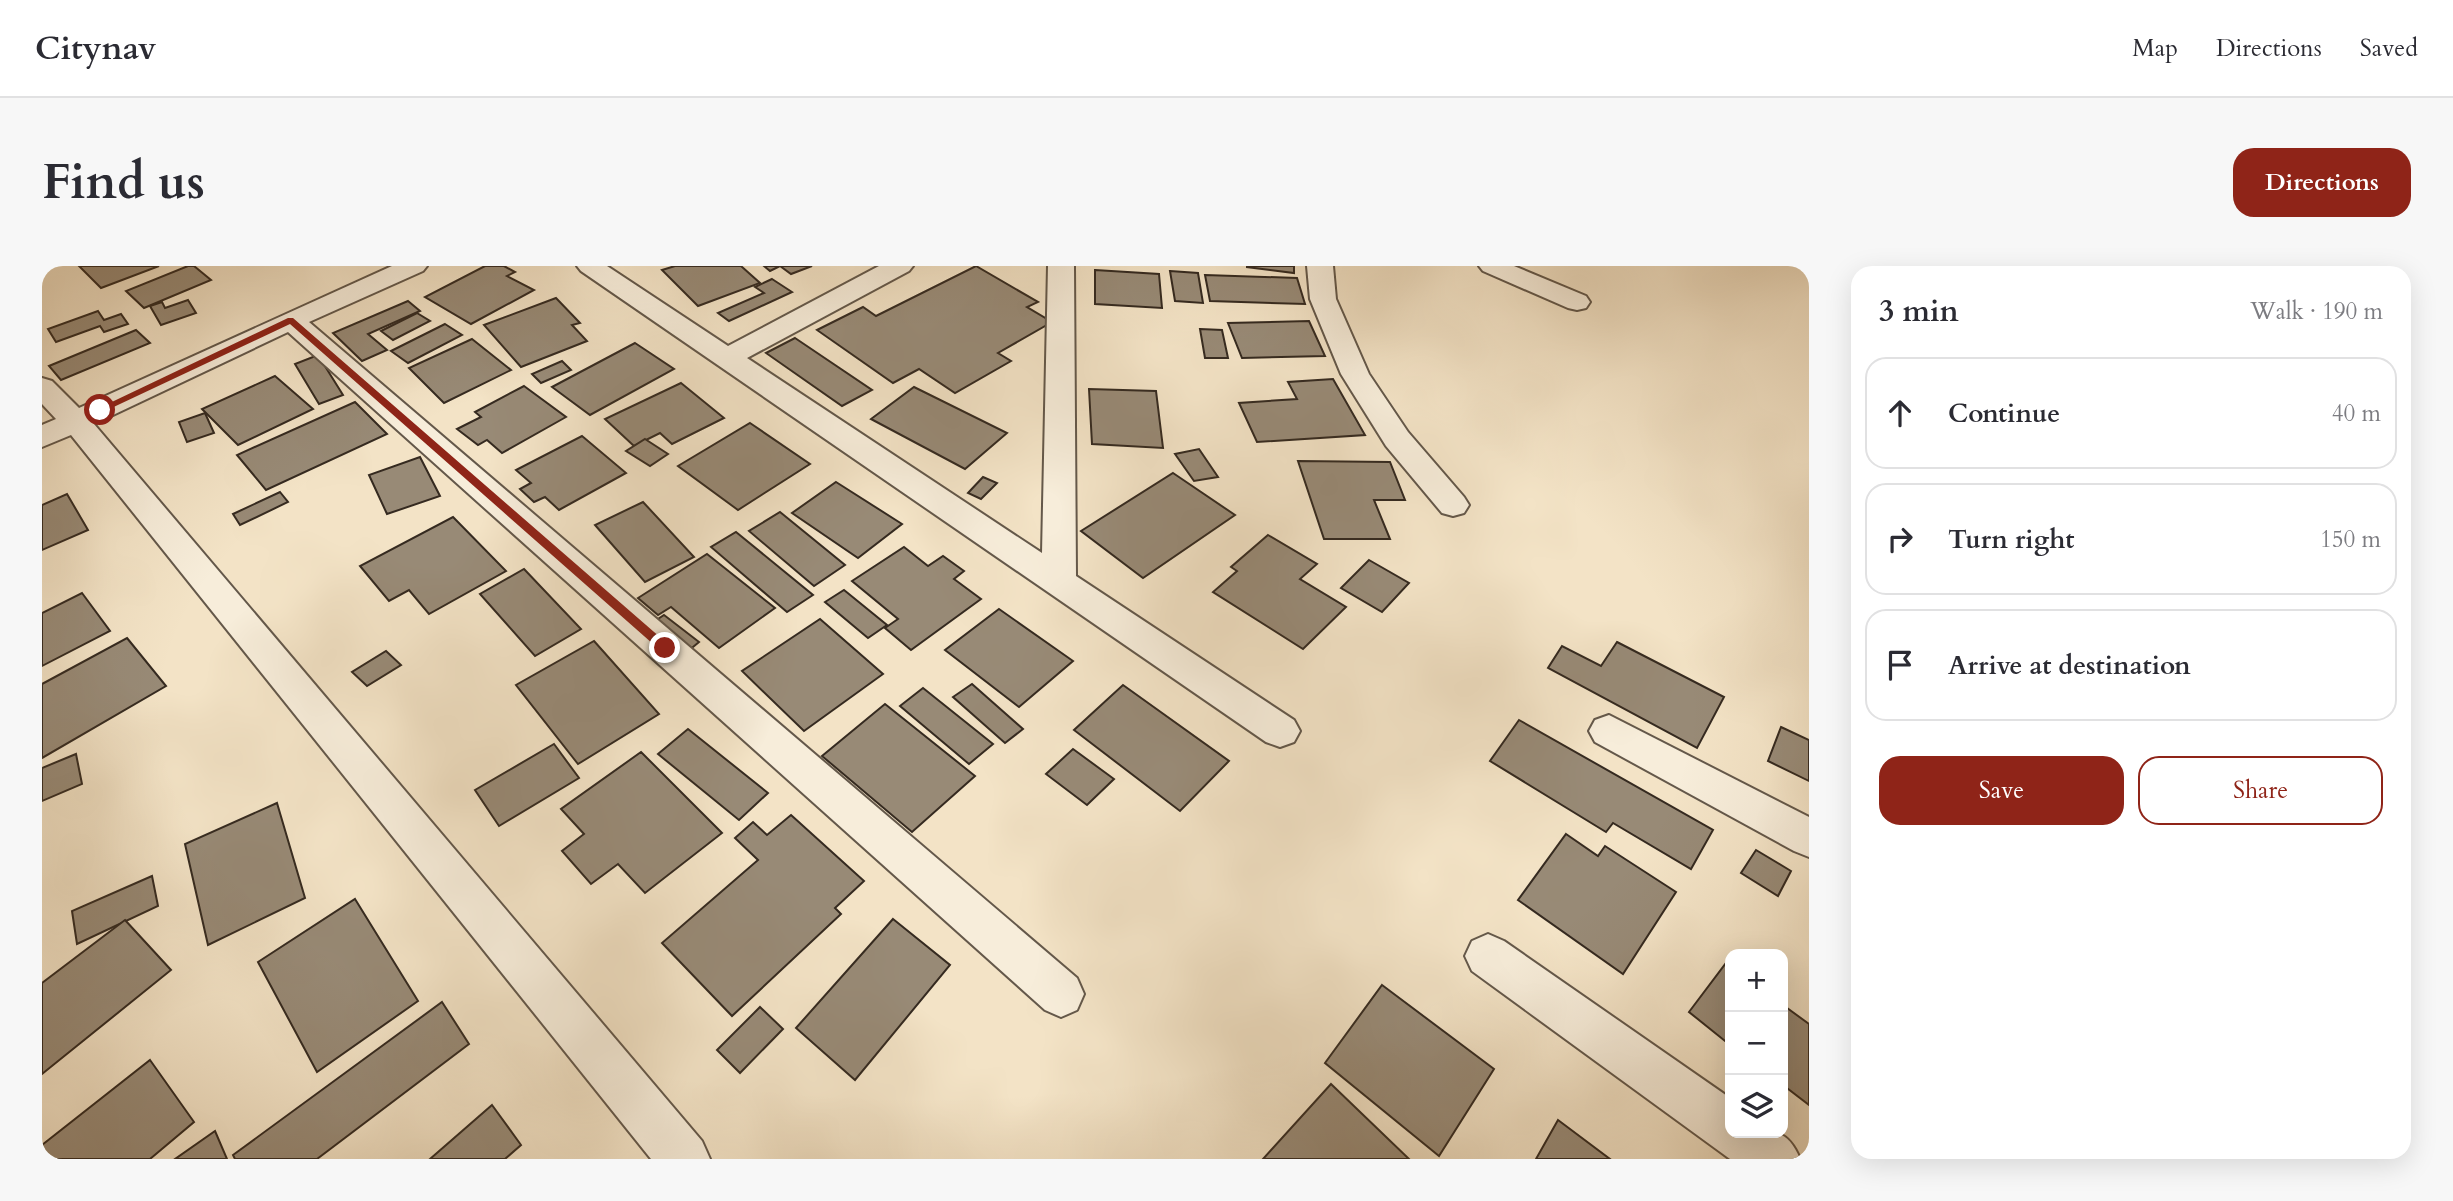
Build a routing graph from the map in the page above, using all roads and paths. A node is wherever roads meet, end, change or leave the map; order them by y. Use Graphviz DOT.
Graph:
graph roads {
  1 [pos="414,266"];
  2 [pos="590,266"];
  3 [pos="900,266"];
  4 [pos="1061,266"];
  5 [pos="1321,266"];
  6 [pos="1492,266"];
  7 [pos="1577,302"];
  8 [pos="290,320"];
  9 [pos="726,358"];
  10 [pos="42,387"];
  11 [pos="59,429"];
  12 [pos="1453,505"];
  13 [pos="1059,582"];
  14 [pos="1280,731"];
  15 [pos="1609,731"];
  16 [pos="1809,838"];
  17 [pos="1488,956"];
  18 [pos="1061,994"];
  19 [pos="1725,1124"];
  20 [pos="1744,1138"];
  21 [pos="684,1159"];
  22 [pos="1774,1159"];
  1 -- 8 [label="street"];
  2 -- 9 [label="street"];
  3 -- 9 [label="street"];
  4 -- 13 [label="street"];
  5 -- 12 [label="street"];
  6 -- 7 [label="street"];
  8 -- 11 [label="street"];
  8 -- 18 [label="street"];
  9 -- 13 [label="street"];
  10 -- 11 [label="street"];
  11 -- 21 [label="street"];
  13 -- 14 [label="street"];
  15 -- 16 [label="street"];
  17 -- 19 [label="street"];
  20 -- 22 [label="street"];
}
